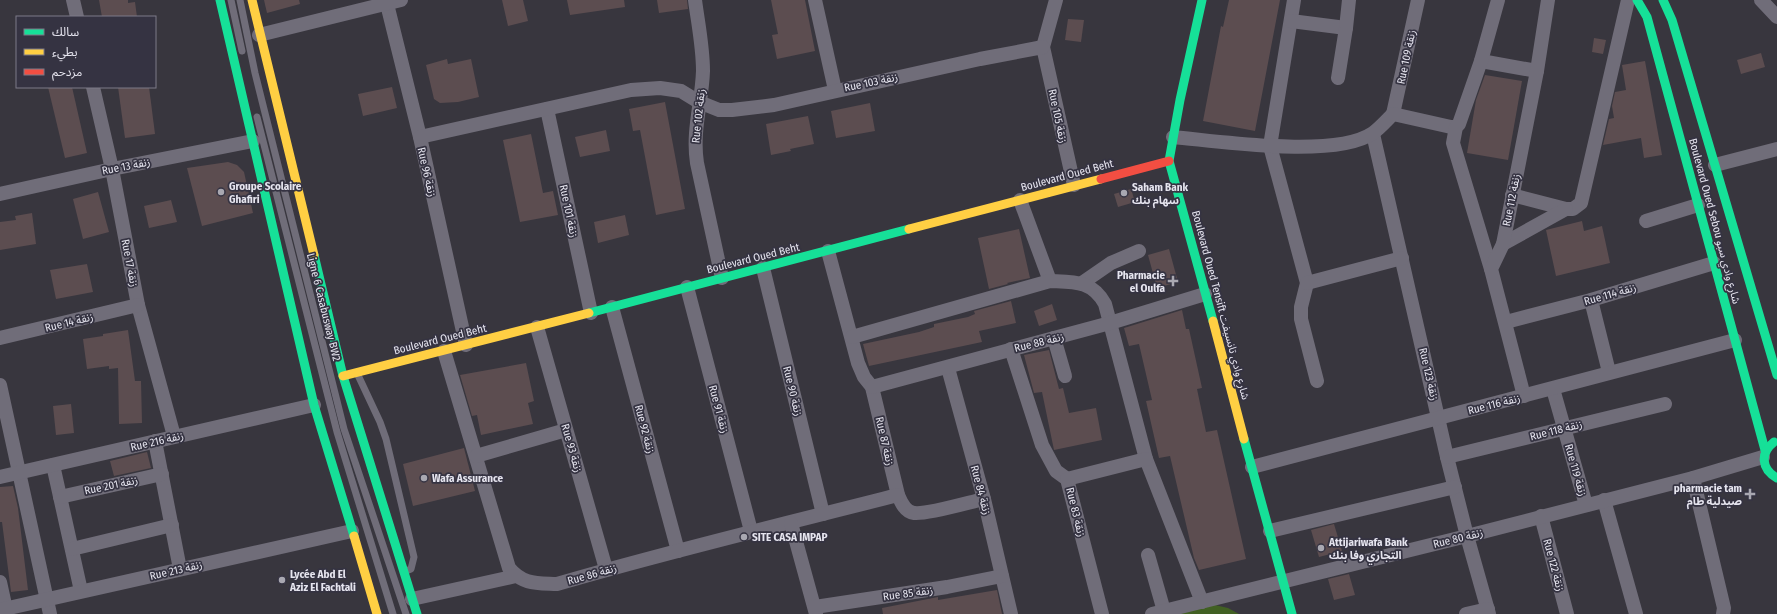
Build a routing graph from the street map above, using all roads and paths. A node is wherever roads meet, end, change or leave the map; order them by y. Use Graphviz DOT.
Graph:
graph roads {
  1 [pos="74,0"];
  2 [pos="220,0"];
  3 [pos="231,0"];
  4 [pos="240,0"];
  5 [pos="252,0"];
  6 [pos="401,0"];
  7 [pos="695,0"];
  8 [pos="816,0"];
  9 [pos="1056,0"];
  10 [pos="1202,0"];
  11 [pos="1294,0"];
  12 [pos="1349,0"];
  13 [pos="1418,0"];
  14 [pos="1498,0"];
  15 [pos="1548,0"];
  16 [pos="1628,0"];
  17 [pos="1637,0"];
  18 [pos="1663,0"];
  19 [pos="1761,0"];
  20 [pos="387,2"];
  21 [pos="77,16"];
  22 [pos="1777,17"];
  23 [pos="1291,21"];
  24 [pos="1346,28"];
  25 [pos="259,35"];
  26 [pos="1043,47"];
  27 [pos="244,59"];
  28 [pos="1481,60"];
  29 [pos="1537,72"];
  30 [pos="1338,78"];
  31 [pos="94,88"];
  32 [pos="835,90"];
  33 [pos="699,102"];
  34 [pos="546,109"];
  35 [pos="256,112"];
  36 [pos="1393,114"];
  37 [pos="1456,127"];
  38 [pos="1372,134"];
  39 [pos="420,137"];
  40 [pos="1173,137"];
  41 [pos="253,142"];
  42 [pos="1270,146"];
  43 [pos="1777,149"];
  44 [pos="1169,161"];
  45 [pos="1715,165"];
  46 [pos="112,169"];
  47 [pos="1074,185"];
  48 [pos="0,194"];
  49 [pos="1512,195"];
  50 [pos="1020,200"];
  51 [pos="1698,205"];
  52 [pos="1569,209"];
  53 [pos="1646,221"];
  54 [pos="1503,244"];
  55 [pos="828,251"];
  56 [pos="1139,251"];
  57 [pos="1402,258"];
  58 [pos="1714,262"];
  59 [pos="763,268"];
  60 [pos="1491,269"];
  61 [pos="722,278"];
  62 [pos="1050,281"];
  63 [pos="1308,282"];
  64 [pos="1082,283"];
  65 [pos="687,287"];
  66 [pos="1205,294"];
  67 [pos="1591,300"];
  68 [pos="138,305"];
  69 [pos="612,307"];
  70 [pos="591,313"];
  71 [pos="1506,322"];
  72 [pos="1110,323"];
  73 [pos="537,327"];
  74 [pos="852,337"];
  75 [pos="0,338"];
  76 [pos="1054,338"];
  77 [pos="1735,340"];
  78 [pos="466,345"];
  79 [pos="1011,349"];
  80 [pos="444,351"];
  81 [pos="948,368"];
  82 [pos="1609,372"];
  83 [pos="357,373"];
  84 [pos="1777,375"];
  85 [pos="343,376"];
  86 [pos="1066,376"];
  87 [pos="1318,381"];
  88 [pos="0,385"];
  89 [pos="872,387"];
  90 [pos="1553,389"];
  91 [pos="1524,396"];
  92 [pos="1665,404"];
  93 [pos="314,405"];
  94 [pos="1439,418"];
  95 [pos="1564,428"];
  96 [pos="566,430"];
  97 [pos="174,436"];
  98 [pos="1777,440"];
  99 [pos="155,441"];
  100 [pos="1764,454"];
  101 [pos="476,456"];
  102 [pos="1447,457"];
  103 [pos="1146,459"];
  104 [pos="53,465"];
  105 [pos="1252,467"];
  106 [pos="18,473"];
  107 [pos="162,474"];
  108 [pos="0,477"];
  109 [pos="1775,477"];
  110 [pos="1693,478"];
  111 [pos="1067,479"];
  112 [pos="1455,487"];
  113 [pos="1777,489"];
  114 [pos="898,495"];
  115 [pos="60,497"];
  116 [pos="984,499"];
  117 [pos="1604,500"];
  118 [pos="1586,505"];
  119 [pos="823,514"];
  120 [pos="1541,516"];
  121 [pos="791,523"];
  122 [pos="172,525"];
  123 [pos="352,531"];
  124 [pos="751,531"];
  125 [pos="1270,531"];
  126 [pos="1467,536"];
  127 [pos="72,550"];
  128 [pos="678,551"];
  129 [pos="1148,555"];
  130 [pos="180,568"];
  131 [pos="606,570"];
  132 [pos="404,572"];
  133 [pos="516,576"];
  134 [pos="1002,576"];
  135 [pos="0,582"];
  136 [pos="1283,582"];
  137 [pos="81,591"];
  138 [pos="47,599"];
  139 [pos="412,599"];
  140 [pos="1202,602"];
  141 [pos="815,610"];
  142 [pos="4,611"];
  143 [pos="1158,612"];
  144 [pos="1489,612"];
  145 [pos="50,614"];
  146 [pos="377,614"];
  147 [pos="393,614"];
  148 [pos="406,614"];
  149 [pos="417,614"];
  150 [pos="1011,614"];
  151 [pos="1102,614"];
  152 [pos="1292,614"];
  153 [pos="1466,614"];
  154 [pos="1567,614"];
  155 [pos="1636,614"];
  156 [pos="1723,614"];
  1 -- 21 [label="street"];
  2 -- 41 [label="street"];
  3 -- 27 [label="lane"];
  4 -- 148 [label="lane, Ligne 6 Casabusway BW2"];
  5 -- 25 [label="street"];
  6 -- 20 [label="street"];
  7 -- 33 [label="street, Rue 102 زنقة"];
  8 -- 32 [label="street"];
  9 -- 26 [label="street"];
  10 -- 40 [label="street, Boulevard Oued Tensift شارع وادي تانسيفت"];
  11 -- 23 [label="street"];
  12 -- 24 [label="street"];
  13 -- 36 [label="street, Rue 109 زنقة"];
  14 -- 28 [label="street"];
  15 -- 29 [label="street, Rue 112 زنقة"];
  16 -- 52 [label="street"];
  17 -- 51 [label="street, Boulevard Oued Sebou شارع وادي سبو"];
  18 -- 45 [label="street, Boulevard Oued Sebou شارع وادي سبو"];
  19 -- 22 [label="street"];
  20 -- 25 [label="street"];
  20 -- 39 [label="street, Rue 96 زنقة"];
  23 -- 24 [label="street"];
  23 -- 42 [label="street"];
  24 -- 30 [label="street"];
  25 -- 85 [label="street"];
  26 -- 32 [label="street, Rue 103 زنقة"];
  26 -- 47 [label="street, Rue 105 زنقة"];
  28 -- 29 [label="street"];
  28 -- 37 [label="street"];
  29 -- 49 [label="street, Rue 112 زنقة"];
  31 -- 46 [label="street, Rue 17 زنقة"];
  32 -- 33 [label="street, Rue 103 زنقة"];
  33 -- 34 [label="street, Rue 103 زنقة"];
  33 -- 61 [label="street, Rue 102 زنقة"];
  34 -- 39 [label="street, Rue 103 زنقة"];
  34 -- 70 [label="street, Rue 101 زنقة"];
  35 -- 147 [label="lane, Ligne 6 Casabusway BW2"];
  36 -- 37 [label="street"];
  36 -- 38 [label="street"];
  37 -- 60 [label="street"];
  38 -- 42 [label="street"];
  38 -- 57 [label="street, Rue 123 زنقة"];
  39 -- 78 [label="street, Rue 96 زنقة"];
  40 -- 42 [label="street"];
  40 -- 44 [label="street, Boulevard Oued Tensift شارع وادي تانسيفت"];
  41 -- 46 [label="street, Rue 13 زنقة"];
  41 -- 93 [label="street"];
  42 -- 63 [label="street"];
  43 -- 45 [label="street"];
  44 -- 47 [label="street, Boulevard Oued Beht"];
  44 -- 66 [label="street, Boulevard Oued Tensift شارع وادي تانسيفت"];
  45 -- 84 [label="street, Boulevard Oued Sebou شارع وادي سبو"];
  46 -- 48 [label="street, Rue 13 زنقة"];
  46 -- 68 [label="street, Rue 17 زنقة"];
  47 -- 50 [label="street, Boulevard Oued Beht"];
  49 -- 52 [label="street"];
  49 -- 54 [label="street, Rue 112 زنقة"];
  50 -- 55 [label="street, Boulevard Oued Beht"];
  50 -- 62 [label="street"];
  51 -- 53 [label="street"];
  51 -- 58 [label="street, Boulevard Oued Sebou شارع وادي سبو"];
  52 -- 54 [label="street"];
  54 -- 60 [label="street, Rue 112 زنقة"];
  55 -- 59 [label="street, Boulevard Oued Beht"];
  55 -- 74 [label="street, Rue 87 زنقة"];
  56 -- 64 [label="street"];
  57 -- 63 [label="street"];
  57 -- 94 [label="street, Rue 123 زنقة"];
  58 -- 67 [label="street, Rue 114 زنقة"];
  58 -- 77 [label="street, Boulevard Oued Sebou شارع وادي سبو"];
  59 -- 61 [label="street, Boulevard Oued Beht"];
  59 -- 119 [label="street, Rue 90 زنقة"];
  60 -- 71 [label="street"];
  61 -- 65 [label="street, Boulevard Oued Beht"];
  62 -- 64 [label="street"];
  62 -- 74 [label="street"];
  63 -- 87 [label="street"];
  64 -- 72 [label="street"];
  65 -- 69 [label="street, Boulevard Oued Beht"];
  65 -- 124 [label="street, Rue 91 زنقة"];
  66 -- 72 [label="street, Rue 88 زنقة"];
  66 -- 105 [label="street, Boulevard Oued Tensift شارع وادي تانسيفت"];
  67 -- 71 [label="street, Rue 114 زنقة"];
  67 -- 82 [label="street"];
  68 -- 75 [label="street, Rue 14 زنقة"];
  68 -- 97 [label="street, Rue 17 زنقة"];
  69 -- 70 [label="street, Boulevard Oued Beht"];
  69 -- 128 [label="street, Rue 92 زنقة"];
  70 -- 73 [label="street, Boulevard Oued Beht"];
  71 -- 91 [label="street"];
  72 -- 76 [label="street, Rue 88 زنقة"];
  72 -- 103 [label="street"];
  73 -- 78 [label="street, Boulevard Oued Beht"];
  73 -- 96 [label="street, Rue 93 زنقة"];
  74 -- 89 [label="street, Rue 87 زنقة"];
  76 -- 79 [label="street, Rue 88 زنقة"];
  76 -- 86 [label="street"];
  77 -- 82 [label="street, Rue 116 زنقة"];
  77 -- 100 [label="street, Boulevard Oued Sebou شارع وادي سبو"];
  78 -- 80 [label="street, Boulevard Oued Beht"];
  79 -- 81 [label="street, Rue 88 زنقة"];
  79 -- 111 [label="street, Rue 83 زنقة"];
  80 -- 83 [label="street, Boulevard Oued Beht"];
  80 -- 101 [label="street"];
  81 -- 89 [label="street, Rue 88 زنقة"];
  81 -- 116 [label="street, Rue 84 زنقة"];
  82 -- 90 [label="street, Rue 116 زنقة"];
  83 -- 85 [label="street, Boulevard Oued Beht"];
  83 -- 132 [label="lane"];
  85 -- 132 [label="street"];
  88 -- 106 [label="street"];
  89 -- 114 [label="street, Rue 87 زنقة"];
  90 -- 91 [label="street, Rue 116 زنقة"];
  90 -- 95 [label="street, Rue 119 زنقة"];
  91 -- 94 [label="street, Rue 116 زنقة"];
  92 -- 95 [label="street, Rue 118 زنقة"];
  93 -- 97 [label="street, Rue 216 زنقة"];
  93 -- 123 [label="street"];
  94 -- 102 [label="street, Rue 123 زنقة"];
  94 -- 105 [label="street, Rue 116 زنقة"];
  95 -- 102 [label="street, Rue 118 زنقة"];
  95 -- 118 [label="street, Rue 119 زنقة"];
  96 -- 101 [label="street"];
  96 -- 131 [label="street, Rue 93 زنقة"];
  97 -- 99 [label="street, Rue 216 زنقة"];
  98 -- 100 [label="street"];
  99 -- 104 [label="street, Rue 216 زنقة"];
  99 -- 107 [label="street"];
  100 -- 109 [label="street, Boulevard Oued Sebou شارع وادي سبو"];
  100 -- 110 [label="street, Rue 80 زنقة"];
  101 -- 133 [label="street"];
  102 -- 112 [label="street, Rue 123 زنقة"];
  103 -- 111 [label="street"];
  103 -- 140 [label="street"];
  104 -- 106 [label="street, Rue 216 زنقة"];
  104 -- 115 [label="street"];
  105 -- 125 [label="street, Boulevard Oued Tensift شارع وادي تانسيفت"];
  106 -- 108 [label="street, Rue 216 زنقة"];
  106 -- 138 [label="street"];
  107 -- 115 [label="street, Rue 201 زنقة"];
  107 -- 122 [label="street"];
  109 -- 113 [label="street"];
  110 -- 117 [label="street, Rue 80 زنقة"];
  110 -- 156 [label="street"];
  111 -- 151 [label="street, Rue 83 زنقة"];
  112 -- 125 [label="street"];
  112 -- 126 [label="street, Rue 123 زنقة"];
  114 -- 116 [label="street"];
  114 -- 119 [label="street, Rue 86 زنقة"];
  115 -- 127 [label="street"];
  116 -- 134 [label="street, Rue 84 زنقة"];
  117 -- 118 [label="street, Rue 80 زنقة"];
  117 -- 155 [label="street"];
  118 -- 120 [label="street, Rue 80 زنقة"];
  119 -- 121 [label="street, Rue 86 زنقة"];
  120 -- 126 [label="street, Rue 80 زنقة"];
  120 -- 154 [label="street, Rue 122 زنقة"];
  121 -- 124 [label="street, Rue 86 زنقة"];
  121 -- 141 [label="street"];
  122 -- 127 [label="street"];
  122 -- 130 [label="street"];
  123 -- 130 [label="street, Rue 213 زنقة"];
  123 -- 146 [label="street"];
  124 -- 128 [label="street, Rue 86 زنقة"];
  125 -- 136 [label="street, Boulevard Oued Tensift شارع وادي تانسيفت"];
  126 -- 136 [label="street, Rue 80 زنقة"];
  126 -- 144 [label="street, Rue 123 زنقة"];
  127 -- 137 [label="street"];
  128 -- 131 [label="street, Rue 86 زنقة"];
  129 -- 143 [label="street"];
  130 -- 137 [label="street, Rue 213 زنقة"];
  131 -- 133 [label="street, Rue 86 زنقة"];
  132 -- 139 [label="street"];
  133 -- 139 [label="street"];
  134 -- 141 [label="street, Rue 85 زنقة"];
  134 -- 150 [label="street, Rue 84 زنقة"];
  135 -- 142 [label="street"];
  136 -- 140 [label="street, Rue 80 زنقة"];
  136 -- 152 [label="street, Boulevard Oued Tensift شارع وادي تانسيفت"];
  137 -- 138 [label="street, Rue 213 زنقة"];
  138 -- 142 [label="street, Rue 213 زنقة"];
  138 -- 145 [label="street"];
  139 -- 149 [label="street"];
  140 -- 143 [label="street, Rue 80 زنقة"];
  144 -- 153 [label="street"];
}
